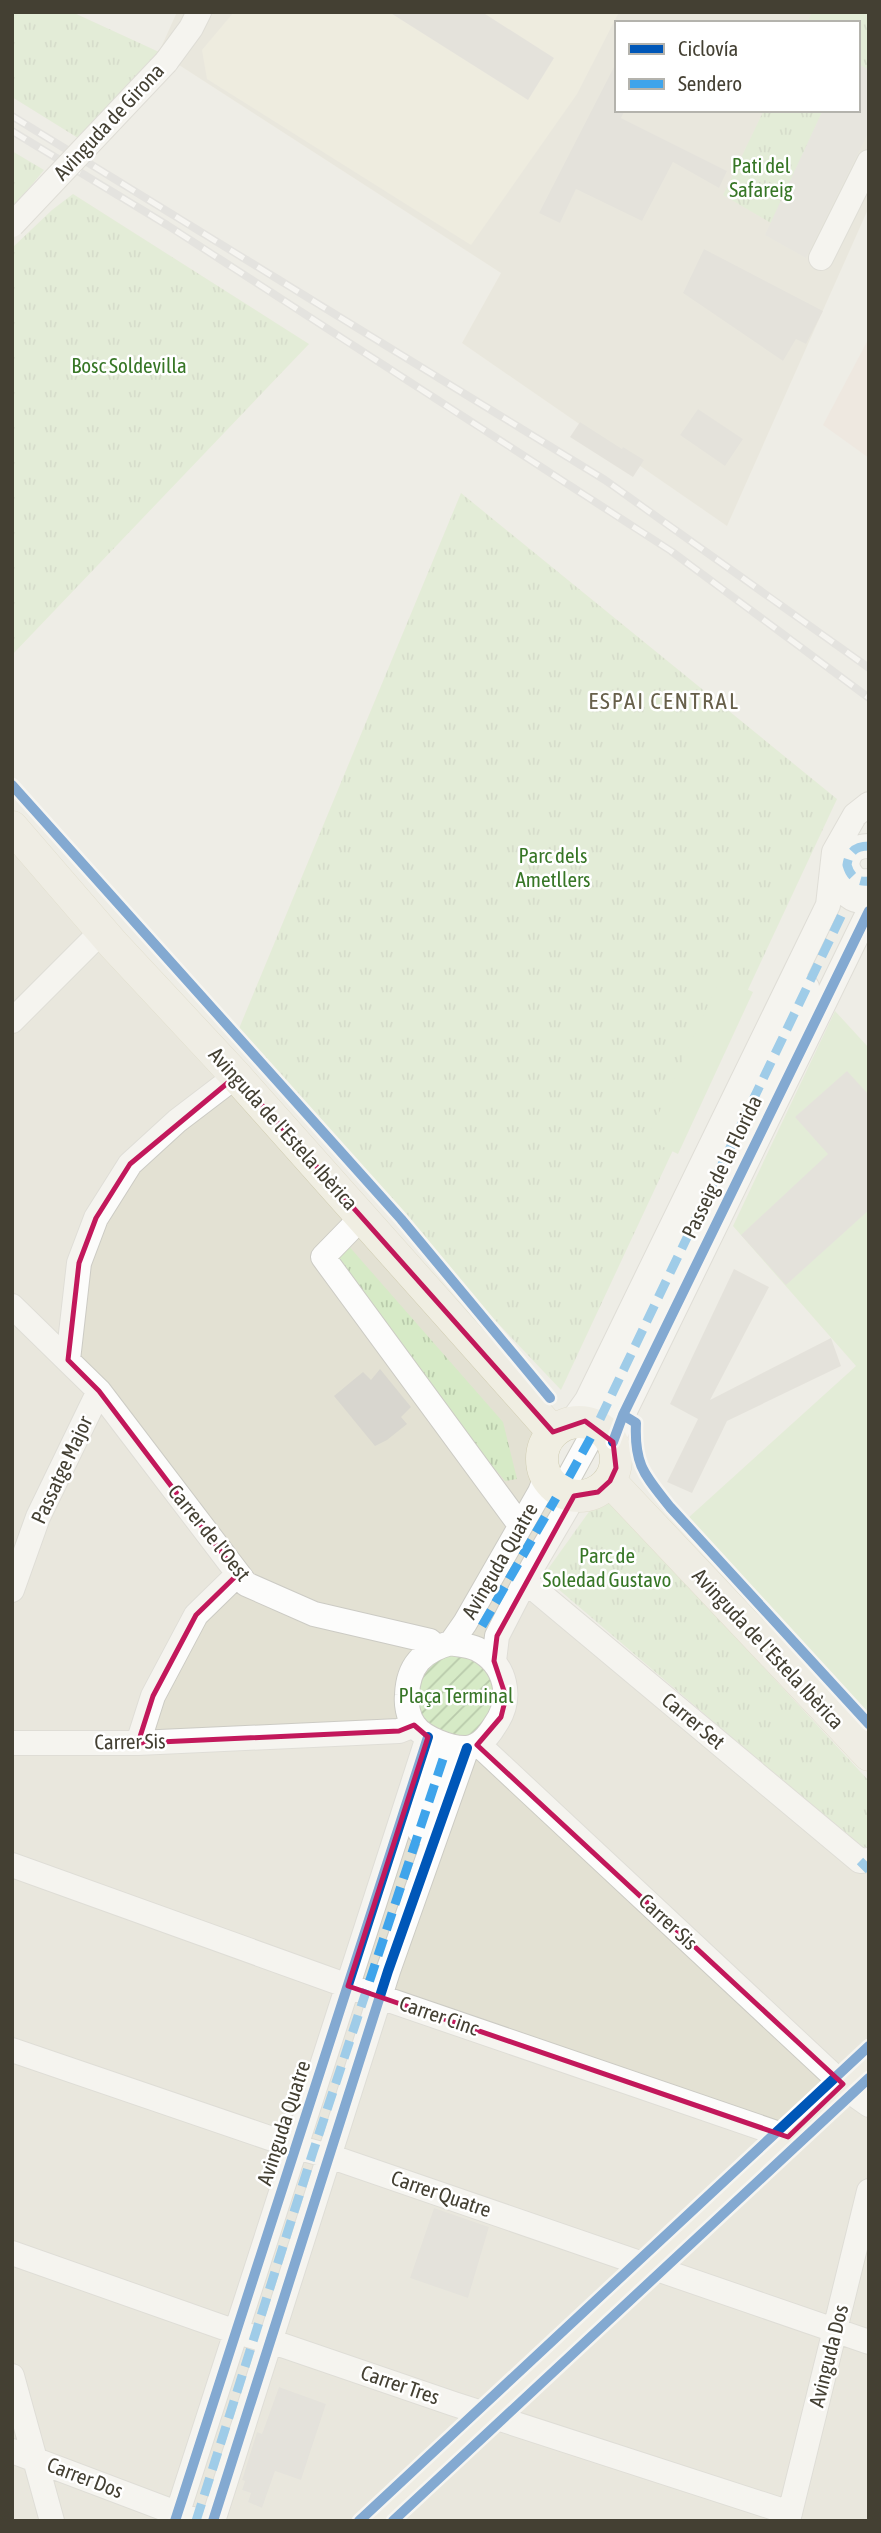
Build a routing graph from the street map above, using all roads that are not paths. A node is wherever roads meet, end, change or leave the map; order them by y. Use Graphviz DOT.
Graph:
graph roads {
  1 [pos="199,12"];
  2 [pos="869,162"];
  3 [pos="12,225"];
  4 [pos="821,258"];
  5 [pos="869,804"];
  6 [pos="12,827"];
  7 [pos="869,828"];
  8 [pos="839,842"];
  9 [pos="869,846"];
  10 [pos="832,876"];
  11 [pos="861,895"];
  12 [pos="102,931"];
  13 [pos="12,1021"];
  14 [pos="236,1076"];
  15 [pos="362,1217"];
  16 [pos="12,1306"];
  17 [pos="68,1360"];
  18 [pos="99,1391"];
  19 [pos="586,1430"];
  20 [pos="610,1481"];
  21 [pos="561,1487"];
  22 [pos="520,1525"];
  23 [pos="238,1574"];
  24 [pos="525,1581"];
  25 [pos="12,1590"];
  26 [pos="482,1626"];
  27 [pos="444,1645"];
  28 [pos="494,1661"];
  29 [pos="421,1731"];
  30 [pos="12,1743"];
  31 [pos="138,1743"];
  32 [pos="463,1749"];
  33 [pos="869,1755"];
  34 [pos="866,1863"];
  35 [pos="12,1866"];
  36 [pos="365,1991"];
  37 [pos="12,2050"];
  38 [pos="869,2060"];
  39 [pos="860,2099"];
  40 [pos="788,2137"];
  41 [pos="312,2152"];
  42 [pos="869,2190"];
  43 [pos="12,2253"];
  44 [pos="649,2265"];
  45 [pos="835,2330"];
  46 [pos="253,2337"];
  47 [pos="869,2342"];
  48 [pos="12,2376"];
  49 [pos="488,2414"];
  50 [pos="23,2454"];
  51 [pos="789,2517"];
  52 [pos="186,2519"];
  53 [pos="52,2521"];
  54 [pos="213,2521"];
  55 [pos="374,2521"];
  1 -- 3 [label="street, Avinguda de Girona, bridge"];
  2 -- 4 [label="street"];
  5 -- 8 [label="street, Passeig de la Florida"];
  6 -- 12 [label="main road, Avinguda de l'Estela Ibèrica"];
  7 -- 8 [label="street"];
  8 -- 10 [label="street, Passeig de la Florida"];
  9 -- 11 [label="street"];
  10 -- 11 [label="street"];
  10 -- 19 [label="street, Passeig de la Florida"];
  11 -- 19 [label="street, Passeig de la Florida"];
  12 -- 13 [label="street"];
  12 -- 14 [label="main road, Avinguda de l'Estela Ibèrica"];
  14 -- 15 [label="main road, Avinguda de l'Estela Ibèrica"];
  14 -- 17 [label="street"];
  15 -- 19 [label="main road, Avinguda de l'Estela Ibèrica"];
  15 -- 22 [label="street"];
  16 -- 17 [label="street, Carrer de l'Oest"];
  17 -- 18 [label="street, Carrer de l'Oest"];
  18 -- 23 [label="street, Carrer de l'Oest"];
  18 -- 25 [label="street, Passatge Major"];
  19 -- 20 [label="main road"];
  19 -- 21 [label="main road"];
  20 -- 21 [label="main road"];
  20 -- 33 [label="main road, Avinguda de l'Estela Ibèrica"];
  21 -- 22 [label="street, Avinguda Quatre"];
  21 -- 24 [label="street, Avinguda Quatre"];
  21 -- 26 [label="street, Avinguda Quatre"];
  22 -- 27 [label="street, Avinguda Quatre"];
  23 -- 27 [label="street, Carrer de l'Oest"];
  23 -- 31 [label="street"];
  24 -- 28 [label="street, Avinguda Quatre"];
  24 -- 34 [label="street, Carrer Set"];
  27 -- 28 [label="street"];
  27 -- 29 [label="street"];
  28 -- 32 [label="street"];
  29 -- 31 [label="street, Carrer Sis"];
  29 -- 32 [label="street"];
  29 -- 36 [label="street, Avinguda Quatre"];
  30 -- 31 [label="street, Carrer Sis"];
  32 -- 36 [label="street, Avinguda Quatre"];
  32 -- 39 [label="street, Carrer Sis"];
  35 -- 36 [label="street, Carrer Cinc"];
  36 -- 40 [label="street, Carrer Cinc"];
  36 -- 41 [label="street, Avinguda Quatre"];
  36 -- 41 [label="street, Avinguda Quatre"];
  37 -- 41 [label="street, Carrer Quatre"];
  38 -- 39 [label="main road"];
  39 -- 40 [label="main road"];
  40 -- 44 [label="main road"];
  41 -- 44 [label="street, Carrer Quatre"];
  41 -- 46 [label="street, Avinguda Quatre"];
  41 -- 46 [label="street, Avinguda Quatre"];
  42 -- 45 [label="street, Avinguda Dos"];
  43 -- 46 [label="street, Carrer Tres"];
  44 -- 45 [label="street, Carrer Quatre"];
  44 -- 49 [label="main road"];
  45 -- 47 [label="street, Carrer Quatre"];
  45 -- 51 [label="street, Avinguda Dos"];
  46 -- 49 [label="street, Carrer Tres"];
  46 -- 52 [label="street, Avinguda Quatre"];
  46 -- 54 [label="street, Avinguda Quatre"];
  48 -- 50 [label="street"];
  49 -- 51 [label="street, Carrer Tres"];
  49 -- 55 [label="main road"];
  50 -- 52 [label="street, Carrer Dos"];
  50 -- 53 [label="street"];
}
